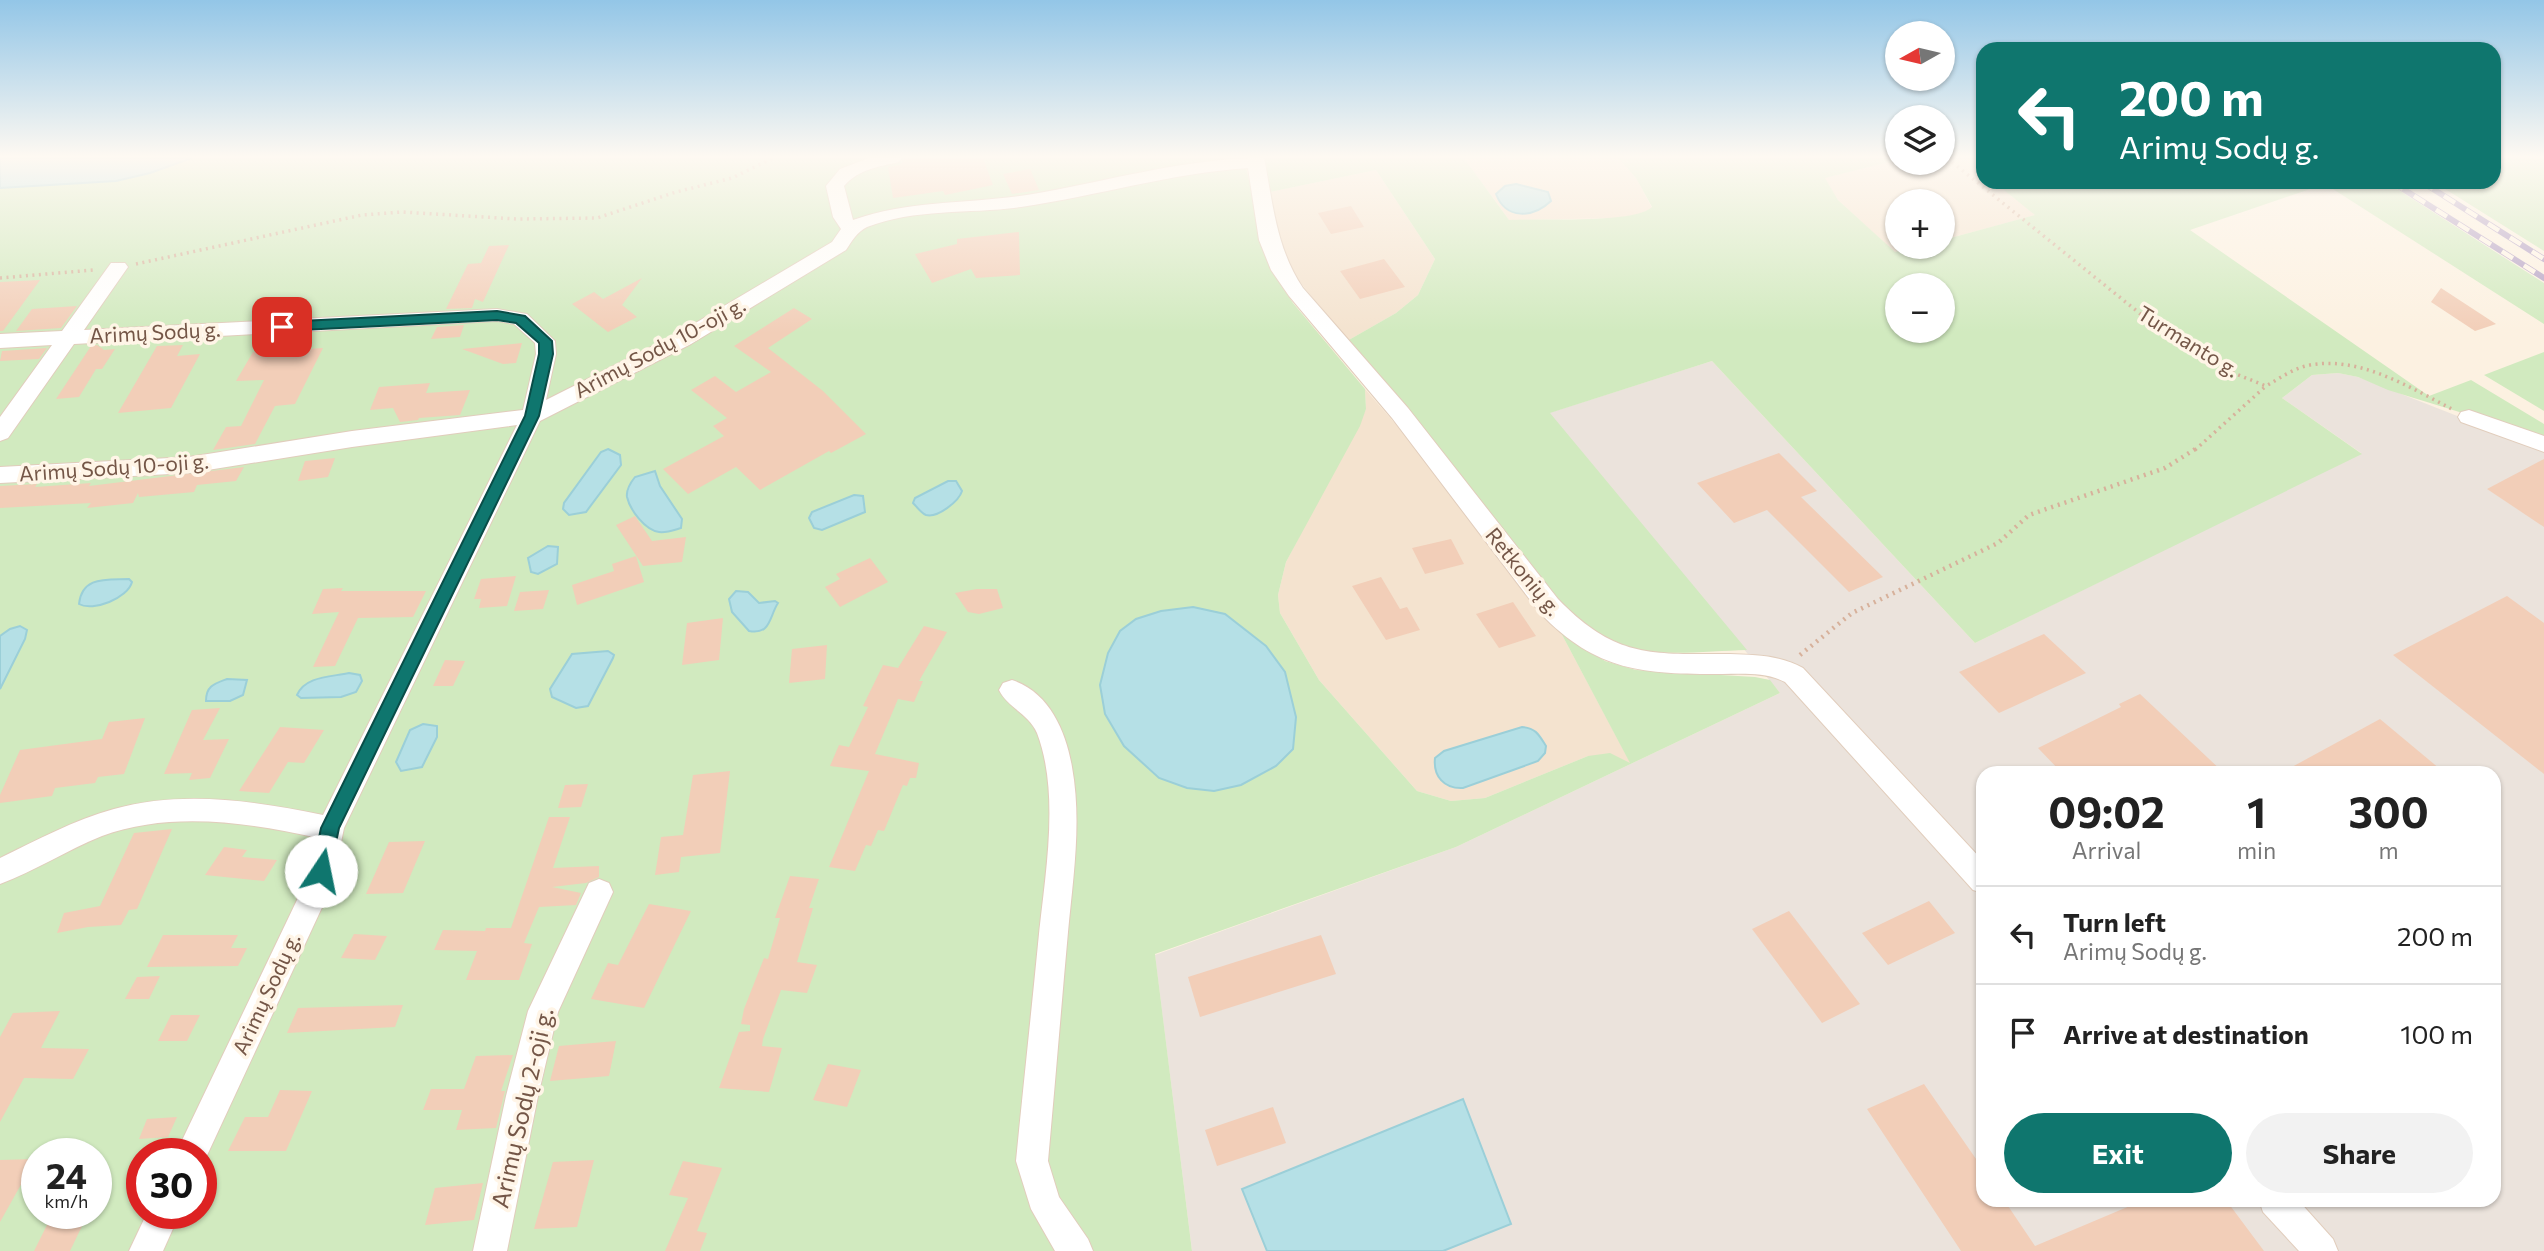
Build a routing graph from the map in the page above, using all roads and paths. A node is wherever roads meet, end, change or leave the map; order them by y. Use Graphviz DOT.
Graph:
graph roads {
  1 [pos="356,216"];
  2 [pos="474,216"];
  3 [pos="602,216"];
  4 [pos="842,216"];
  5 [pos="892,216"];
  6 [pos="1265,216"];
  7 [pos="2019,216"];
  8 [pos="850,228"];
  9 [pos="118,267"];
  10 [pos="0,278"];
  11 [pos="66,338"];
  12 [pos="0,341"];
  13 [pos="2266,386"];
  14 [pos="532,416"];
  15 [pos="2469,417"];
  16 [pos="0,433"];
  17 [pos="2544,444"];
  18 [pos="0,475"];
  19 [pos="1783,669"];
  20 [pos="1012,690"];
  21 [pos="330,828"];
  22 [pos="0,872"];
  23 [pos="1976,873"];
  24 [pos="599,892"];
  25 [pos="199,1138"];
  26 [pos="2281,1207"];
  27 [pos="156,1229"];
  28 [pos="146,1251"];
  29 [pos="489,1251"];
  30 [pos="1076,1251"];
  31 [pos="2321,1251"];
  1 -- 9 [label="path"];
  2 -- 3 [label="path"];
  4 -- 8 [label="street"];
  5 -- 8 [label="street"];
  6 -- 19 [label="street, Retkonių g."];
  7 -- 13 [label="path, Turmanto g."];
  8 -- 14 [label="street, Arimų Sodų 10-oji g."];
  9 -- 10 [label="path"];
  9 -- 11 [label="street"];
  11 -- 12 [label="street, Arimų Sodų g."];
  11 -- 14 [label="street, Arimų Sodų g."];
  11 -- 16 [label="street"];
  13 -- 15 [label="path"];
  13 -- 19 [label="path"];
  14 -- 18 [label="street, Arimų Sodų 10-oji g."];
  14 -- 21 [label="street, Arimų Sodų g."];
  15 -- 17 [label="street"];
  19 -- 23 [label="street"];
  20 -- 30 [label="street"];
  21 -- 22 [label="street"];
  21 -- 25 [label="street, Arimų Sodų g."];
  24 -- 29 [label="street, Arimų Sodų 2-oji g."];
  26 -- 31 [label="street"];
  27 -- 28 [label="street"];
}
